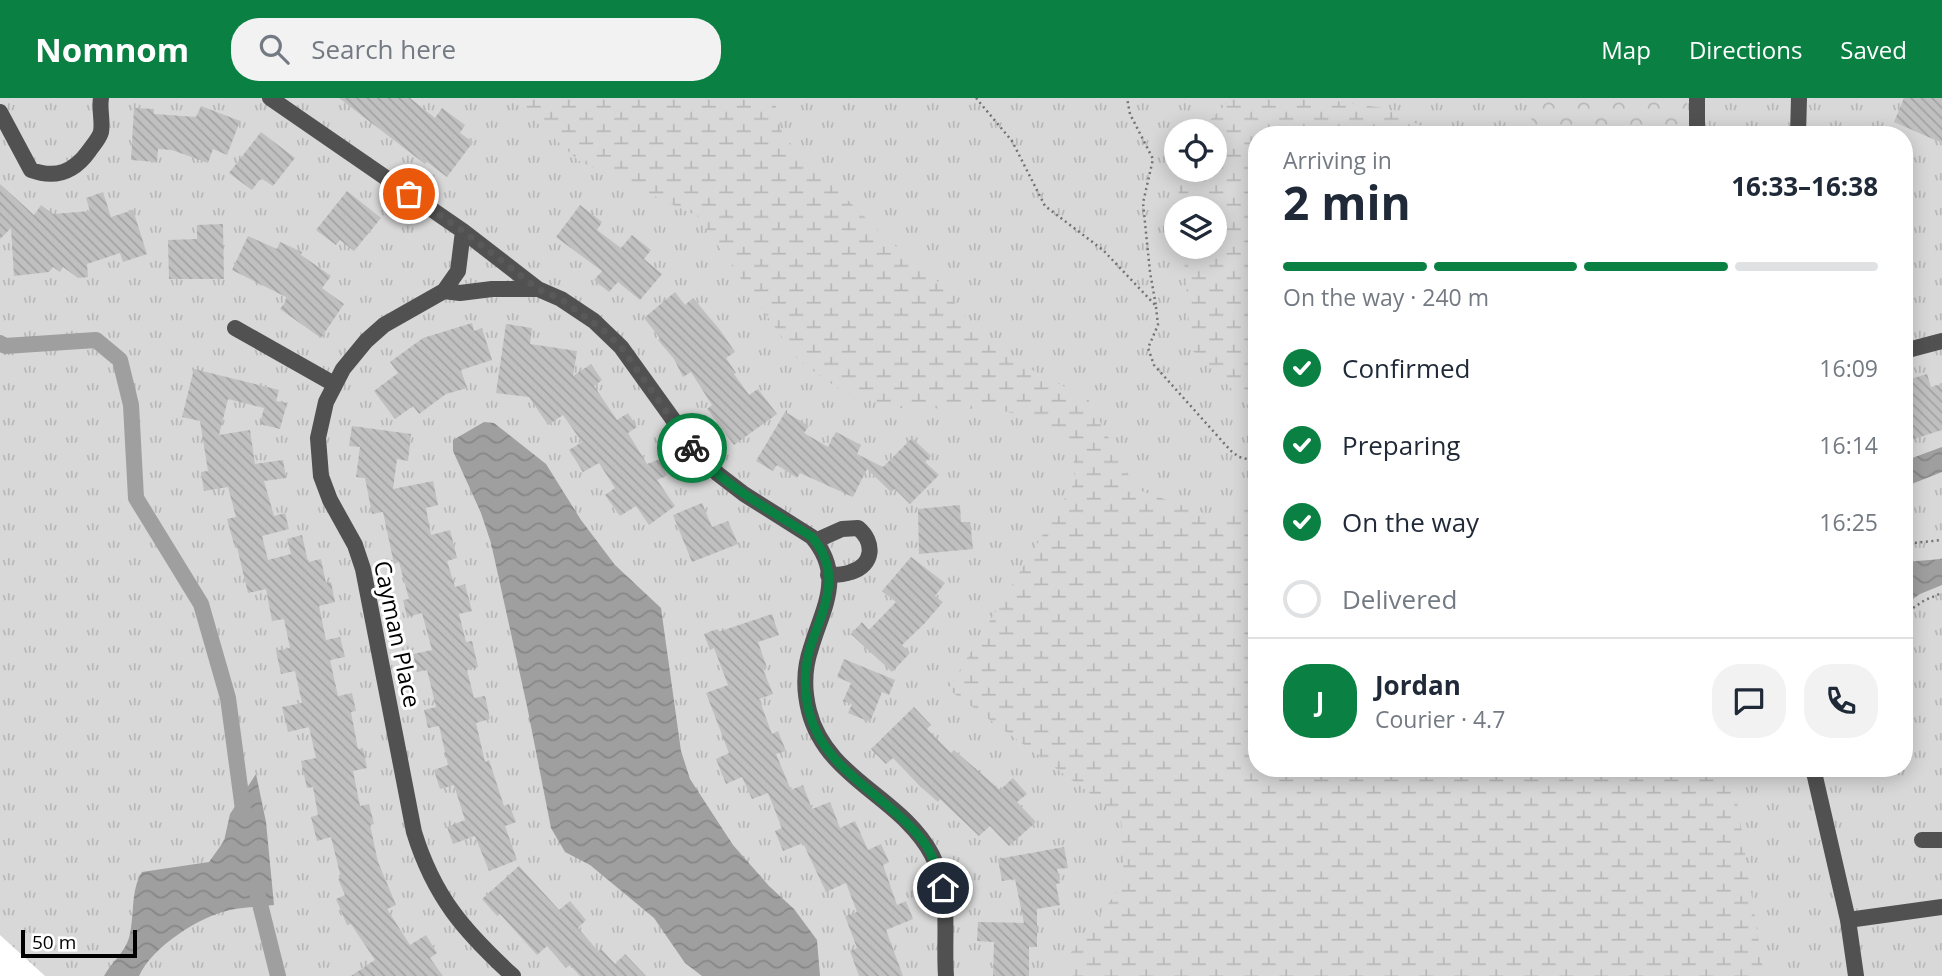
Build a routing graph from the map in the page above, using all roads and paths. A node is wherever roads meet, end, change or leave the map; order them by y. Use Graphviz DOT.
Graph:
graph roads {
  1 [pos="101,98"];
  2 [pos="270,98"];
  3 [pos="976,98"];
  4 [pos="1127,98"];
  5 [pos="1697,98"];
  6 [pos="1799,98"];
  7 [pos="0,112"];
  8 [pos="1697,126"];
  9 [pos="1798,126"];
  10 [pos="463,231"];
  11 [pos="538,289"];
  12 [pos="444,291"];
  13 [pos="1156,306"];
  14 [pos="235,328"];
  15 [pos="1942,341"];
  16 [pos="1913,349"];
  17 [pos="334,384"];
  18 [pos="1248,459"];
  19 [pos="1942,540"];
  20 [pos="815,541"];
  21 [pos="1913,543"];
  22 [pos="828,575"];
  23 [pos="1942,593"];
  24 [pos="1913,608"];
  25 [pos="1815,777"];
  26 [pos="1922,840"];
  27 [pos="1942,841"];
  28 [pos="1942,907"];
  29 [pos="1848,920"];
  30 [pos="513,976"];
  31 [pos="946,976"];
  32 [pos="1856,976"];
  1 -- 7 [label="street"];
  2 -- 10 [label="street"];
  3 -- 13 [label="path"];
  4 -- 13 [label="path"];
  5 -- 8 [label="street"];
  6 -- 9 [label="street"];
  10 -- 11 [label="street"];
  10 -- 12 [label="street"];
  11 -- 12 [label="street, Cayman Place"];
  11 -- 20 [label="street, Cayman Place"];
  12 -- 17 [label="street, Cayman Place"];
  13 -- 18 [label="path"];
  14 -- 17 [label="street"];
  15 -- 16 [label="street"];
  17 -- 30 [label="street, Cayman Place"];
  19 -- 21 [label="path"];
  20 -- 22 [label="street"];
  20 -- 22 [label="street"];
  22 -- 31 [label="street"];
  23 -- 24 [label="path"];
  25 -- 29 [label="street"];
  26 -- 27 [label="street"];
  28 -- 29 [label="street"];
  29 -- 32 [label="street"];
}
